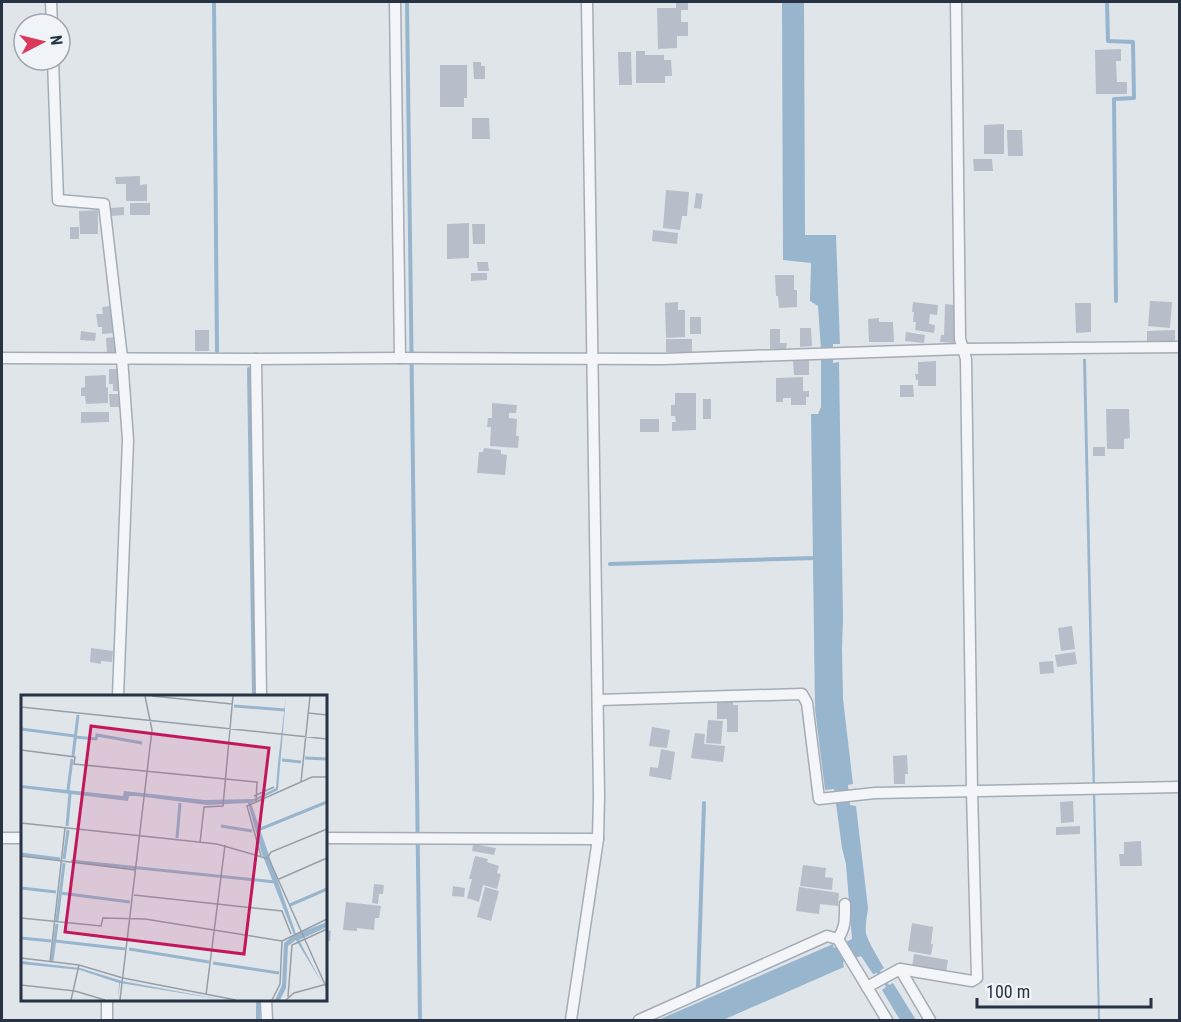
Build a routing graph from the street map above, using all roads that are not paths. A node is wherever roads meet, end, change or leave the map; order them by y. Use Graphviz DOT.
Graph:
graph roads {
  1 [pos="395,2"];
  2 [pos="587,2"];
  3 [pos="956,2"];
  4 [pos="53,72"];
  5 [pos="1179,347"];
  6 [pos="962,349"];
  7 [pos="2,358"];
  8 [pos="122,358"];
  9 [pos="408,358"];
  10 [pos="256,359"];
  11 [pos="593,359"];
  12 [pos="118,695"];
  13 [pos="261,695"];
  14 [pos="598,700"];
  15 [pos="1179,787"];
  16 [pos="972,791"];
  17 [pos="2,838"];
  18 [pos="21,838"];
  19 [pos="327,838"];
  20 [pos="598,839"];
  21 [pos="844,904"];
  22 [pos="839,941"];
  23 [pos="895,972"];
  24 [pos="872,984"];
  25 [pos="107,1001"];
  26 [pos="266,1001"];
  27 [pos="107,1020"];
  28 [pos="267,1020"];
  29 [pos="571,1020"];
  30 [pos="639,1020"];
  31 [pos="887,1020"];
  32 [pos="930,1020"];
  1 -- 9 [label="street"];
  2 -- 11 [label="street"];
  3 -- 6 [label="street"];
  4 -- 8 [label="street"];
  5 -- 6 [label="street"];
  6 -- 11 [label="street"];
  6 -- 16 [label="street"];
  7 -- 8 [label="street"];
  8 -- 10 [label="street"];
  8 -- 12 [label="street"];
  9 -- 10 [label="street"];
  9 -- 11 [label="street"];
  10 -- 13 [label="street"];
  11 -- 14 [label="street"];
  14 -- 16 [label="street"];
  14 -- 20 [label="street"];
  15 -- 16 [label="street"];
  16 -- 23 [label="street"];
  17 -- 18 [label="street"];
  19 -- 20 [label="street"];
  20 -- 29 [label="street"];
  21 -- 22 [label="street"];
  22 -- 24 [label="street"];
  22 -- 30 [label="street"];
  23 -- 24 [label="street"];
  23 -- 32 [label="street"];
  24 -- 31 [label="street"];
  25 -- 27 [label="street"];
  26 -- 28 [label="street"];
}
